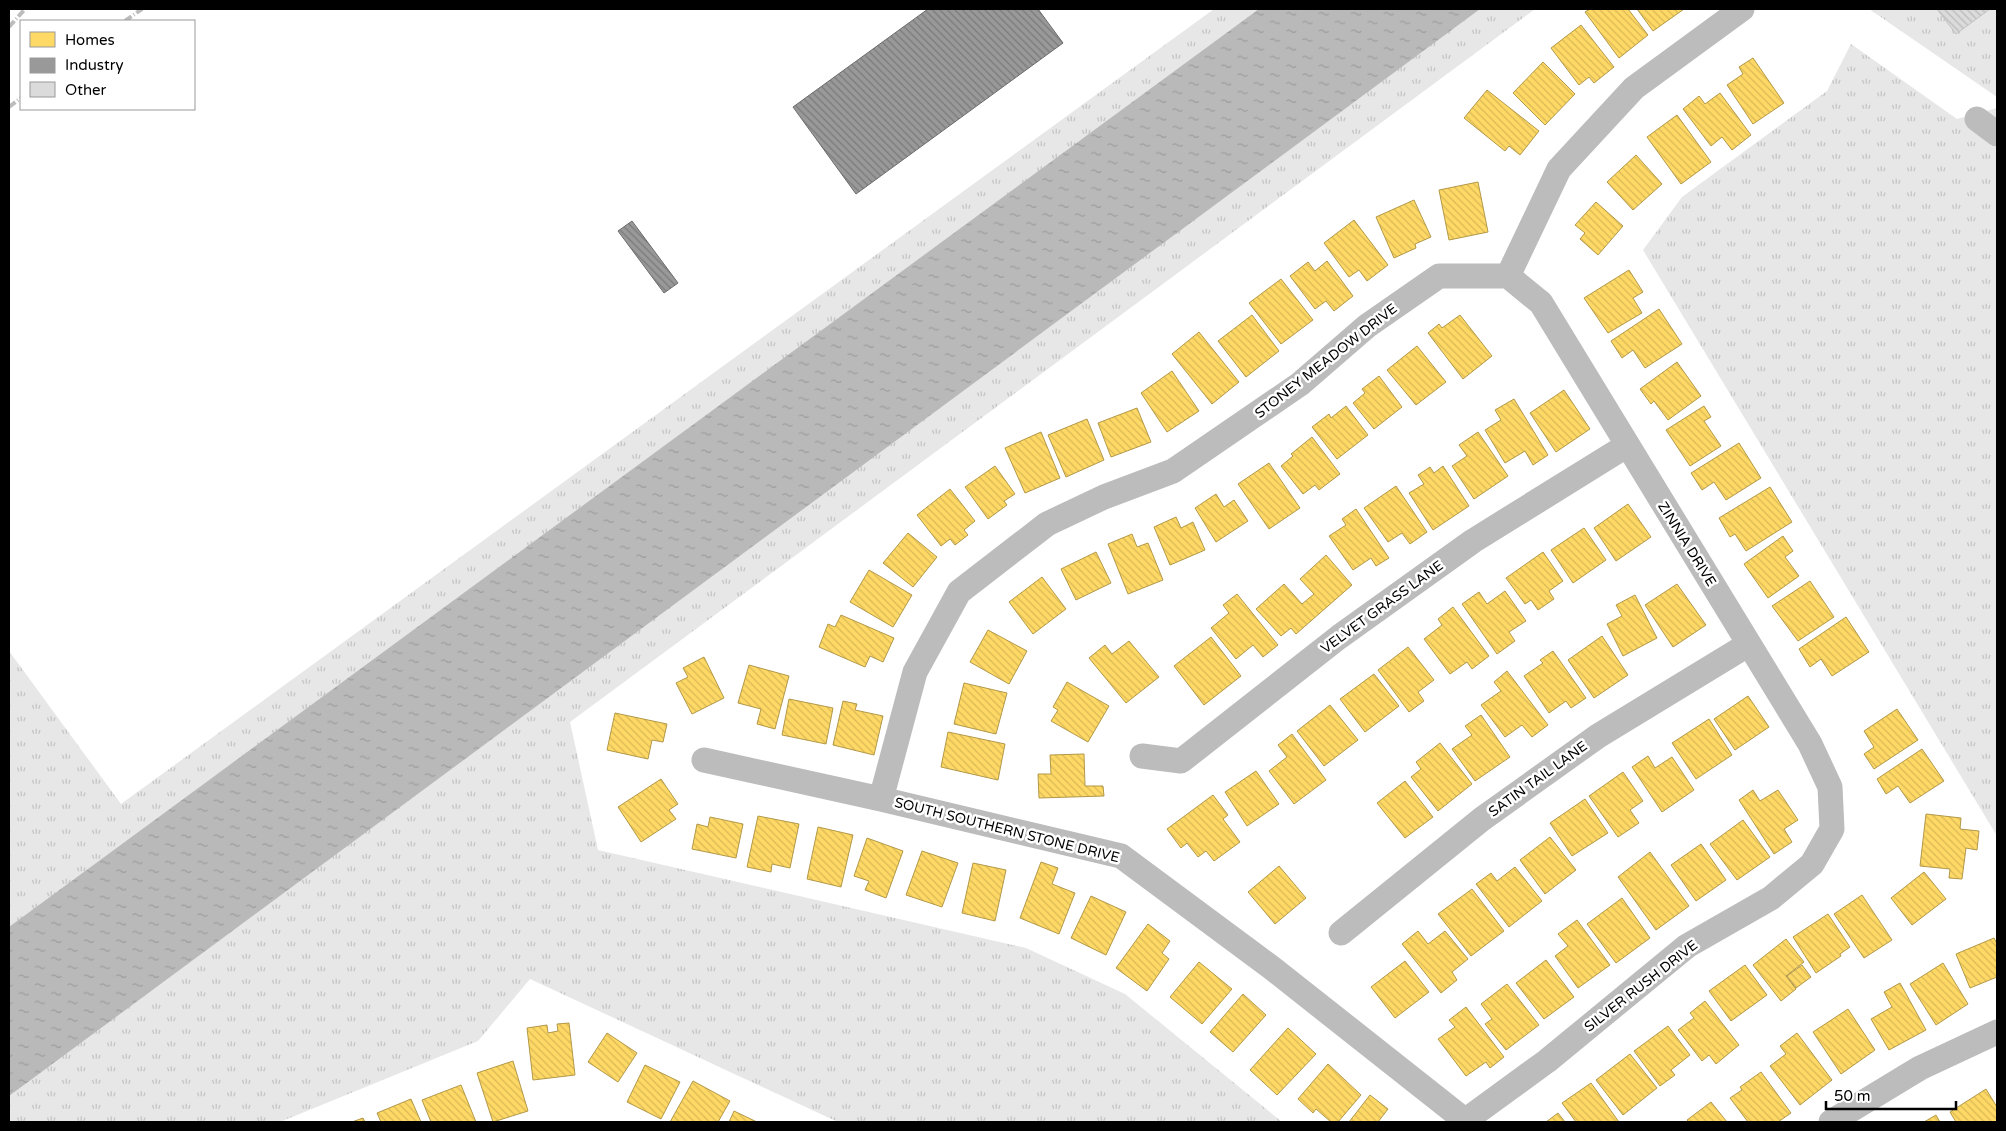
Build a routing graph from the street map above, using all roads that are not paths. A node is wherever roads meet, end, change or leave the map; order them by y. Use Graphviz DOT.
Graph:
graph roads {
  1 [pos="1742,9"];
  2 [pos="1978,119"];
  3 [pos="1997,134"];
  4 [pos="1508,276"];
  5 [pos="1626,446"];
  6 [pos="1749,644"];
  7 [pos="1142,756"];
  8 [pos="704,760"];
  9 [pos="880,799"];
  10 [pos="1832,829"];
  11 [pos="1341,933"];
  12 [pos="1997,1032"];
  13 [pos="1467,1121"];
  14 [pos="1831,1122"];
  1 -- 4 [label="street"];
  2 -- 3 [label="street"];
  4 -- 5 [label="street, ZINNIA DRIVE"];
  4 -- 9 [label="street, STONEY MEADOW DRIVE"];
  5 -- 6 [label="street, ZINNIA DRIVE"];
  5 -- 7 [label="street, VELVET GRASS LANE"];
  6 -- 10 [label="street, ZINNIA DRIVE"];
  6 -- 11 [label="street, SATIN TAIL LANE"];
  8 -- 9 [label="street, SOUTH SOUTHERN STONE DRIVE"];
  9 -- 13 [label="street, SOUTH SOUTHERN STONE DRIVE"];
  10 -- 13 [label="street, SILVER RUSH DRIVE"];
  12 -- 14 [label="street"];
}
